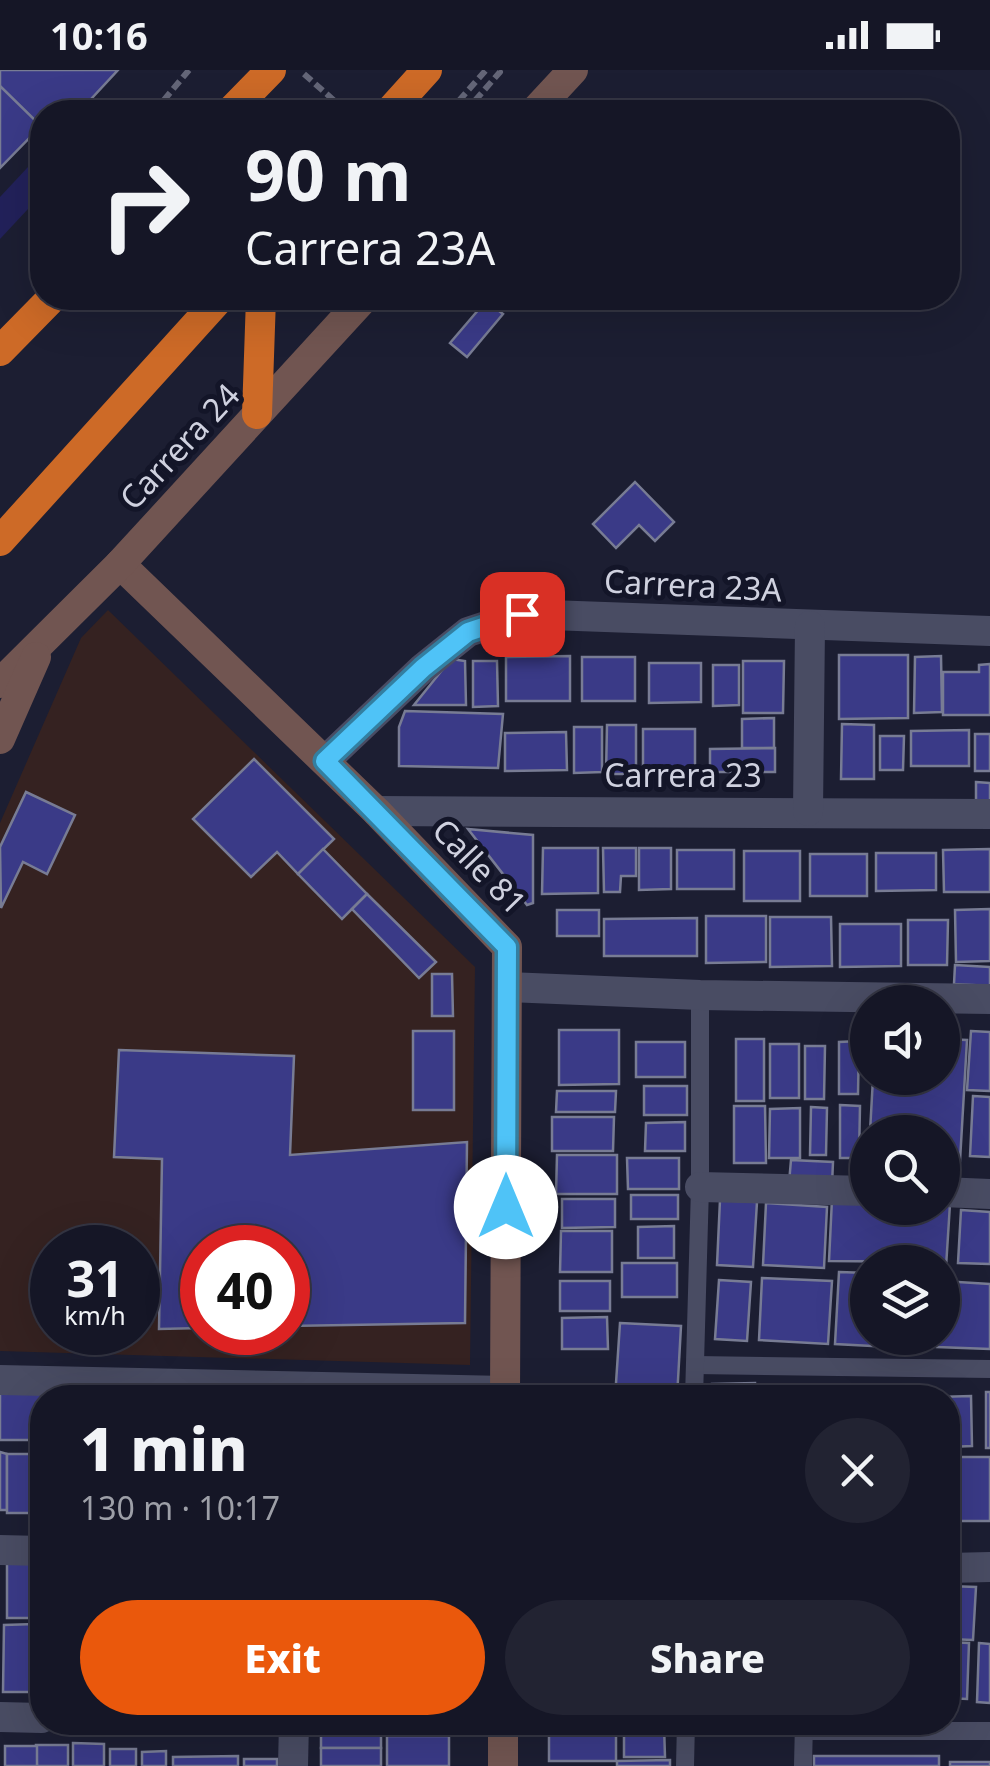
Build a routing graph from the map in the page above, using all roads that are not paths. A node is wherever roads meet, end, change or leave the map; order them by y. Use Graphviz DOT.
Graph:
graph roads {
  1 [pos="271,70"];
  2 [pos="427,70"];
  3 [pos="573,70"];
  4 [pos="242,100"];
  5 [pos="400,100"];
  6 [pos="545,100"];
  7 [pos="40,310"];
  8 [pos="209,310"];
  9 [pos="261,310"];
  10 [pos="353,310"];
  11 [pos="0,351"];
  12 [pos="257,414"];
  13 [pos="0,541"];
  14 [pos="120,564"];
  15 [pos="810,626"];
  16 [pos="990,631"];
  17 [pos="44,641"];
  18 [pos="0,683"];
  19 [pos="0,739"];
  20 [pos="325,761"];
  21 [pos="376,811"];
  22 [pos="808,811"];
  23 [pos="990,814"];
  24 [pos="508,987"];
  25 [pos="700,994"];
  26 [pos="990,999"];
  27 [pos="700,1187"];
  28 [pos="850,1191"];
  29 [pos="960,1193"];
  30 [pos="990,1194"];
  31 [pos="695,1365"];
  32 [pos="990,1369"];
  33 [pos="0,1380"];
  34 [pos="180,1385"];
  35 [pos="505,1385"];
  36 [pos="694,1385"];
  37 [pos="0,1550"];
  38 [pos="30,1550"];
  39 [pos="990,1567"];
  40 [pos="960,1568"];
  41 [pos="0,1717"];
  42 [pos="30,1718"];
  43 [pos="960,1730"];
  44 [pos="990,1731"];
  45 [pos="294,1735"];
  46 [pos="503,1735"];
  47 [pos="686,1735"];
  48 [pos="804,1735"];
  49 [pos="293,1766"];
  50 [pos="503,1766"];
  51 [pos="685,1766"];
  52 [pos="803,1766"];
  1 -- 4 [label="highway"];
  2 -- 5 [label="highway"];
  3 -- 6 [label="street"];
  7 -- 11 [label="highway"];
  8 -- 13 [label="highway"];
  9 -- 12 [label="highway"];
  10 -- 12 [label="street, Carrera 24"];
  12 -- 14 [label="street, Carrera 24"];
  14 -- 17 [label="street, Carrera 24"];
  14 -- 20 [label="street, Calle 81"];
  15 -- 16 [label="street, Carrera 23A"];
  15 -- 20 [label="street, Carrera 23A"];
  15 -- 22 [label="street"];
  17 -- 18 [label="street, Carrera 24"];
  17 -- 19 [label="street"];
  20 -- 21 [label="street, Calle 81"];
  21 -- 22 [label="street, Carrera 23"];
  21 -- 24 [label="street, Calle 81"];
  22 -- 23 [label="street, Carrera 23"];
  24 -- 25 [label="street"];
  24 -- 35 [label="street, Calle 81"];
  25 -- 26 [label="street"];
  25 -- 27 [label="lane"];
  27 -- 28 [label="street"];
  27 -- 31 [label="lane"];
  29 -- 30 [label="street"];
  31 -- 32 [label="lane"];
  31 -- 36 [label="lane"];
  33 -- 34 [label="street"];
  37 -- 38 [label="street"];
  39 -- 40 [label="street"];
  41 -- 42 [label="street"];
  43 -- 44 [label="lane"];
  45 -- 49 [label="street"];
  46 -- 50 [label="street"];
  47 -- 51 [label="lane"];
  48 -- 52 [label="lane"];
}
